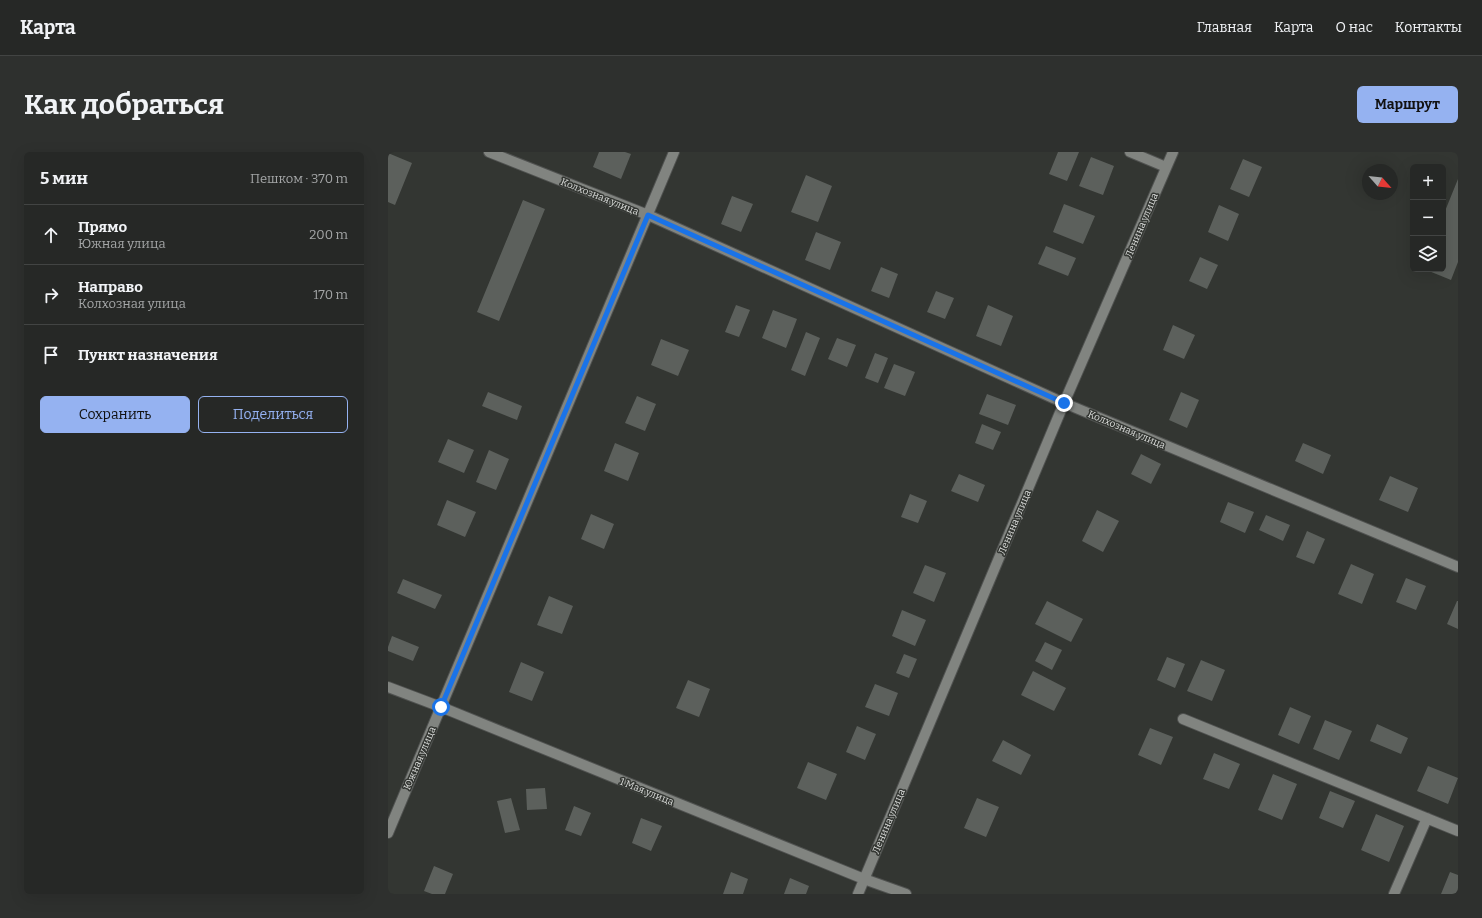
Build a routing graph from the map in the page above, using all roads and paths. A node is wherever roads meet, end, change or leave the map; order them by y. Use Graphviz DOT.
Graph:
graph roads {
  1 [pos="489,152"];
  2 [pos="674,152"];
  3 [pos="1130,152"];
  4 [pos="1173,152"];
  5 [pos="1166,167"];
  6 [pos="648,215"];
  7 [pos="1064,403"];
  8 [pos="1458,567"];
  9 [pos="388,687"];
  10 [pos="441,707"];
  11 [pos="1183,719"];
  12 [pos="1427,818"];
  13 [pos="1458,831"];
  14 [pos="388,833"];
  15 [pos="864,879"];
  16 [pos="858,894"];
  17 [pos="906,894"];
  18 [pos="1394,894"];
  1 -- 6 [label="street, Колхозная улица"];
  2 -- 6 [label="street, Южная улица"];
  3 -- 5 [label="street"];
  4 -- 5 [label="street, Ленина улица"];
  5 -- 7 [label="street, Ленина улица"];
  6 -- 7 [label="street, Колхозная улица"];
  6 -- 10 [label="street, Южная улица"];
  7 -- 8 [label="street, Колхозная улица"];
  7 -- 15 [label="street, Ленина улица"];
  9 -- 10 [label="street, 1 Мая улица"];
  10 -- 14 [label="street, Южная улица"];
  10 -- 15 [label="street, 1 Мая улица"];
  11 -- 12 [label="street"];
  12 -- 13 [label="street"];
  12 -- 18 [label="street"];
  15 -- 16 [label="street, Ленина улица"];
  15 -- 17 [label="street, 1 Мая улица"];
}
